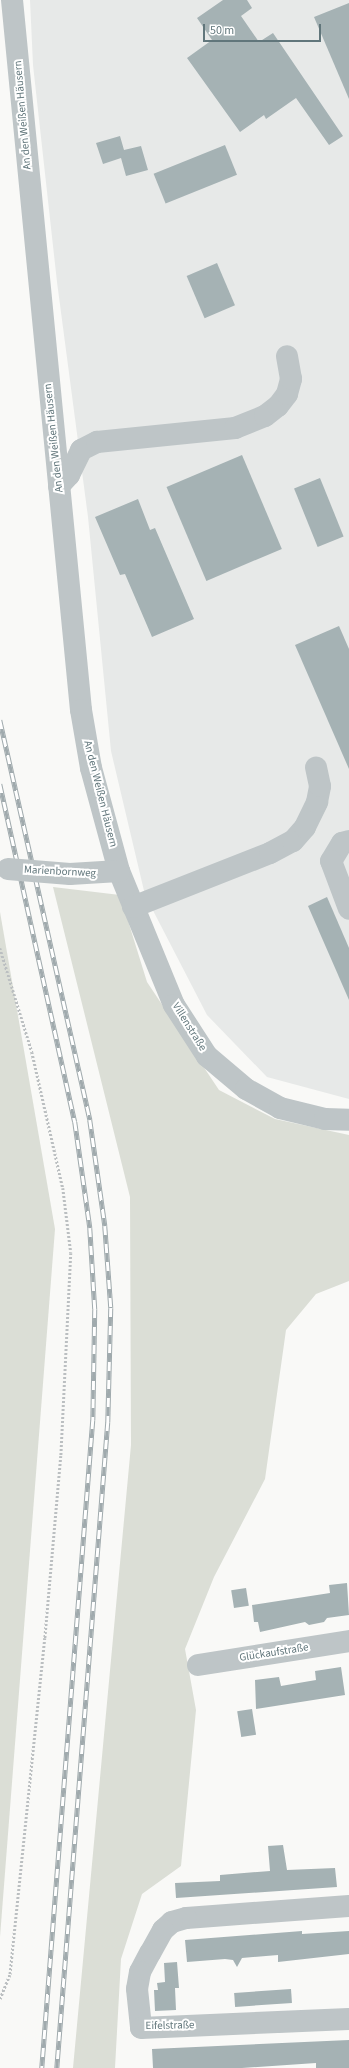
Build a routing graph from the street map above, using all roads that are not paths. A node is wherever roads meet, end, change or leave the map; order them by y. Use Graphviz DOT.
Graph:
graph roads {
  1 [pos="12,0"];
  2 [pos="287,356"];
  3 [pos="59,486"];
  4 [pos="316,766"];
  5 [pos="349,841"];
  6 [pos="4,869"];
  7 [pos="119,871"];
  8 [pos="133,907"];
  9 [pos="349,909"];
  10 [pos="349,1120"];
  11 [pos="349,1641"];
  12 [pos="198,1665"];
  13 [pos="349,1906"];
  14 [pos="349,2019"];
  1 -- 3 [label="street, An den Weißen Häusern"];
  2 -- 3 [label="street"];
  3 -- 7 [label="street, An den Weißen Häusern"];
  4 -- 8 [label="street"];
  5 -- 9 [label="street"];
  6 -- 7 [label="street, Marienbornweg, bridge"];
  7 -- 8 [label="street, Villenstraße"];
  8 -- 10 [label="street, Villenstraße"];
  11 -- 12 [label="street, Glückaufstraße"];
  13 -- 14 [label="street, Eifelstraße"];
}
